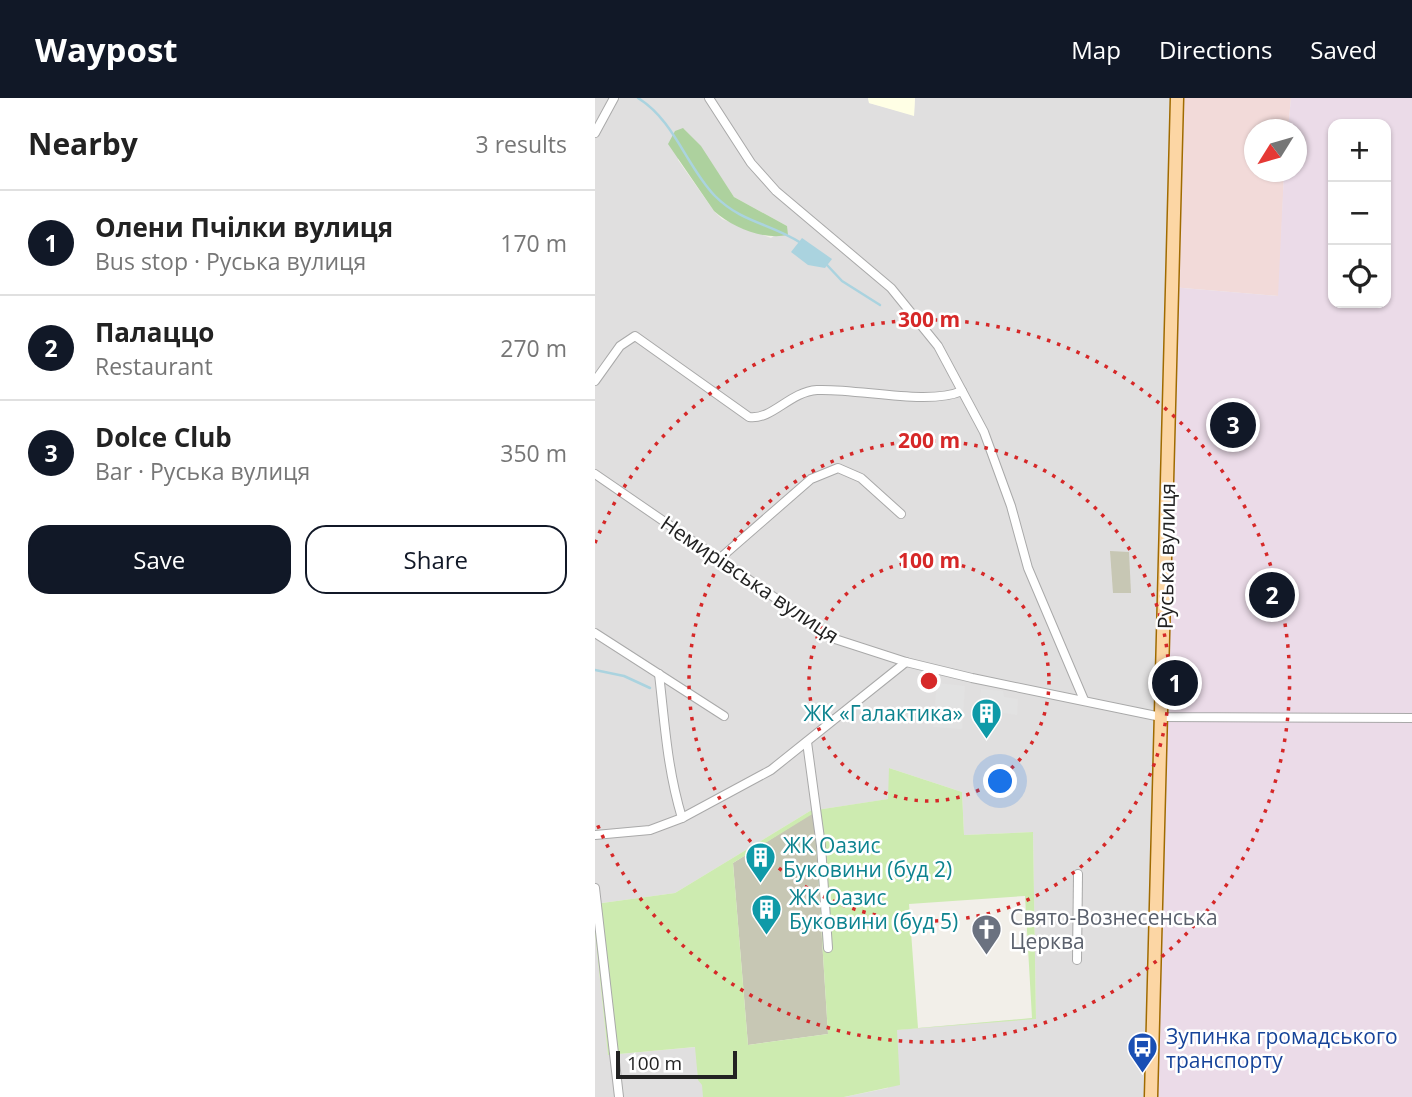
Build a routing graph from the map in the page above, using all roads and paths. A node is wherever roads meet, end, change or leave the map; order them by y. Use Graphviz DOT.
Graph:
graph roads {
  1 [pos="614,98"];
  2 [pos="709,98"];
  3 [pos="1177,98"];
  4 [pos="595,133"];
  5 [pos="595,381"];
  6 [pos="962,391"];
  7 [pos="595,474"];
  8 [pos="901,514"];
  9 [pos="718,560"];
  10 [pos="595,633"];
  11 [pos="906,662"];
  12 [pos="659,674"];
  13 [pos="1084,700"];
  14 [pos="724,716"];
  15 [pos="1161,717"];
  16 [pos="1412,718"];
  17 [pos="807,742"];
  18 [pos="682,818"];
  19 [pos="595,835"];
  20 [pos="1078,873"];
  21 [pos="595,888"];
  22 [pos="828,948"];
  23 [pos="1077,960"];
  24 [pos="619,1097"];
  25 [pos="1151,1097"];
  1 -- 4 [label="street"];
  2 -- 6 [label="street"];
  3 -- 15 [label="main road, Руська вулиця"];
  5 -- 6 [label="street"];
  6 -- 13 [label="street"];
  7 -- 9 [label="street, Немирівська вулиця"];
  8 -- 9 [label="street"];
  9 -- 11 [label="street, Немирівська вулиця"];
  10 -- 12 [label="street"];
  11 -- 13 [label="street, Немирівська вулиця"];
  11 -- 17 [label="street"];
  12 -- 14 [label="street"];
  12 -- 18 [label="street"];
  13 -- 15 [label="street, Немирівська вулиця"];
  15 -- 16 [label="street, Немирівська вулиця"];
  15 -- 25 [label="main road, Руська вулиця"];
  17 -- 18 [label="street"];
  17 -- 22 [label="street"];
  18 -- 19 [label="street"];
  20 -- 23 [label="street"];
  21 -- 24 [label="street"];
}
